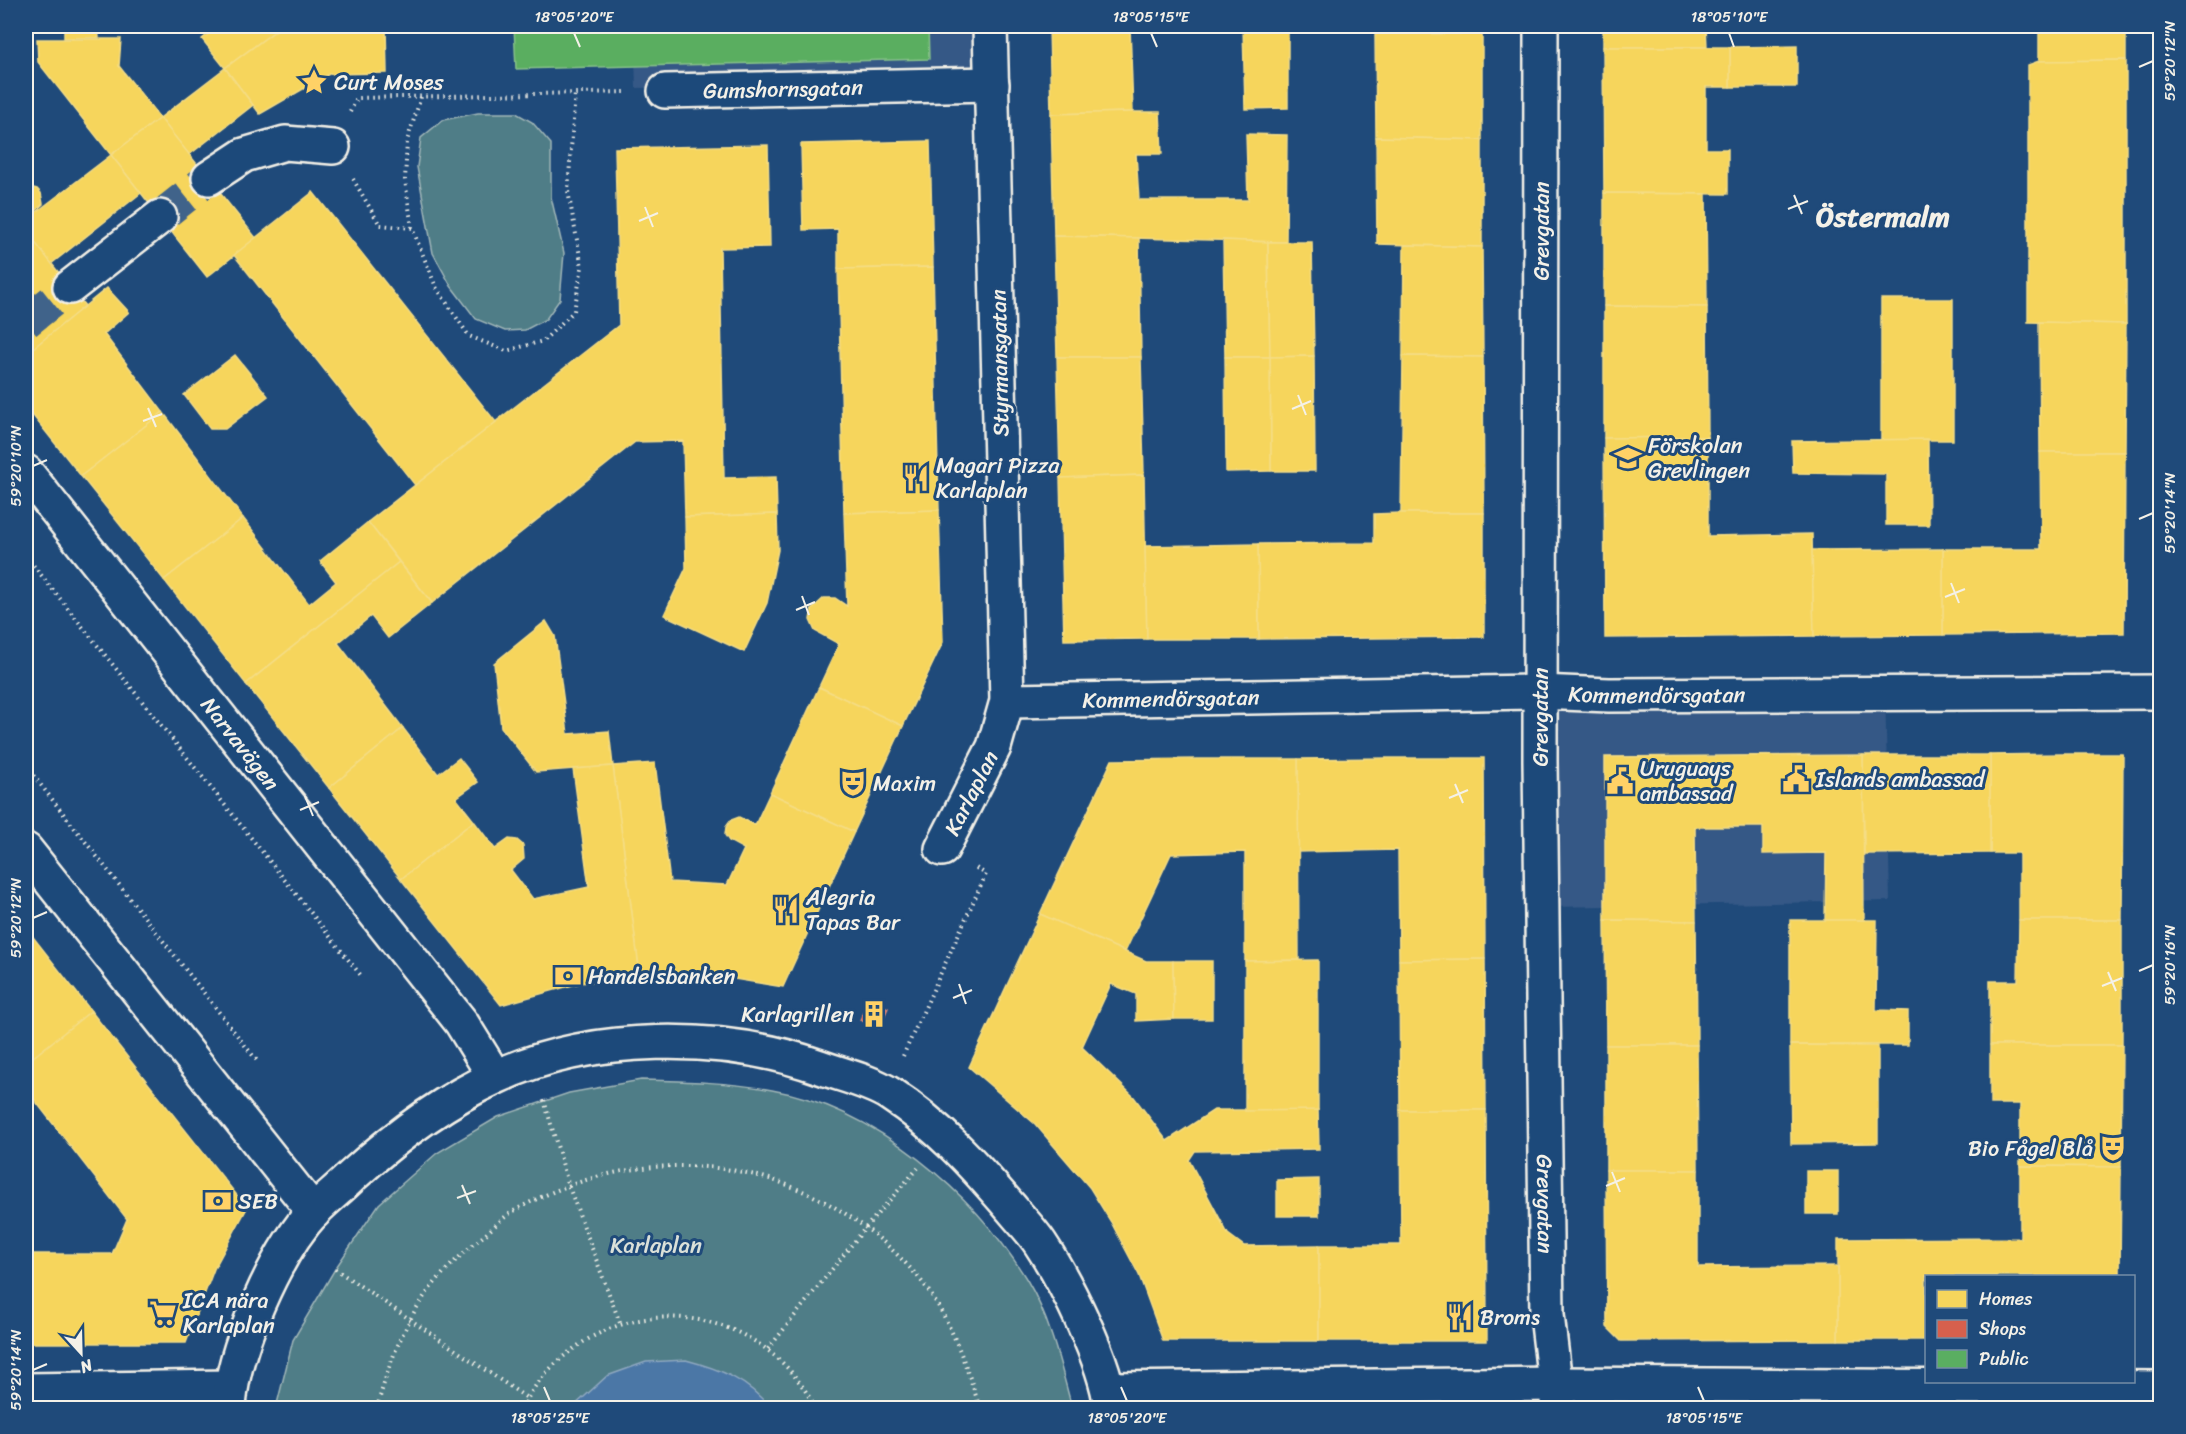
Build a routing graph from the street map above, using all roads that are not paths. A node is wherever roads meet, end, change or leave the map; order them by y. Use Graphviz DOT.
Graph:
graph roads {
  1 [pos="990,26"];
  2 [pos="1541,26"];
  3 [pos="992,84"];
  4 [pos="665,91"];
  5 [pos="333,147"];
  6 [pos="209,178"];
  7 [pos="160,217"];
  8 [pos="70,287"];
  9 [pos="26,472"];
  10 [pos="1540,692"];
  11 [pos="2160,692"];
  12 [pos="1007,701"];
  13 [pos="942,849"];
  14 [pos="26,850"];
  15 [pos="495,1077"];
  16 [pos="314,1212"];
  17 [pos="2160,1388"];
  18 [pos="26,1390"];
  19 [pos="1557,1396"];
  20 [pos="230,1398"];
  21 [pos="1110,1399"];
  1 -- 3 [label="street, Styrmansgatan"];
  2 -- 10 [label="street, Grevgatan"];
  3 -- 4 [label="street, Gumshornsgatan"];
  3 -- 12 [label="street, Styrmansgatan"];
  5 -- 6 [label="street"];
  7 -- 8 [label="street"];
  9 -- 15 [label="street, Narvavägen"];
  10 -- 11 [label="street, Kommendörsgatan"];
  10 -- 12 [label="street, Kommendörsgatan"];
  10 -- 19 [label="street, Grevgatan"];
  12 -- 13 [label="street, Karlaplan"];
  14 -- 16 [label="street"];
  15 -- 16 [label="street"];
  15 -- 21 [label="street"];
  16 -- 20 [label="street"];
  17 -- 19 [label="street"];
  18 -- 20 [label="street"];
  19 -- 21 [label="street"];
}
